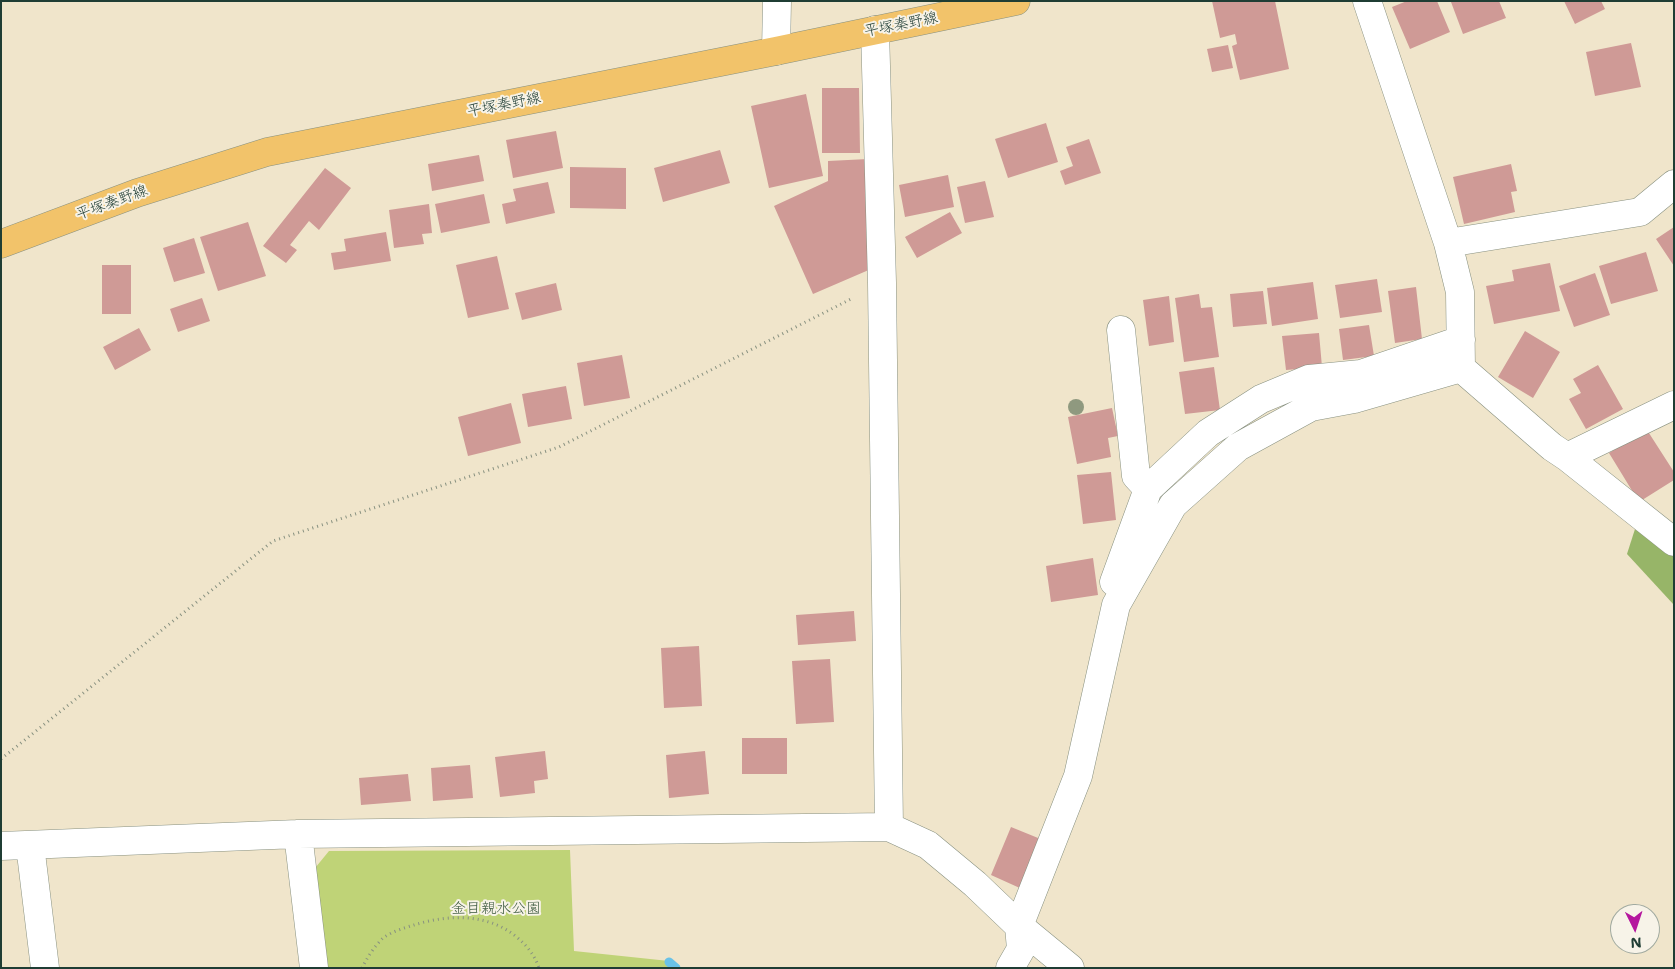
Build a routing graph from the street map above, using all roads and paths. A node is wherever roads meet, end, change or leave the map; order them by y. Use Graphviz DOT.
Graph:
graph roads {
  1 [pos="776,1"];
  2 [pos="1016,1"];
  3 [pos="1367,1"];
  4 [pos="875,30"];
  5 [pos="776,51"];
  6 [pos="1674,184"];
  7 [pos="1448,243"];
  8 [pos="1,244"];
  9 [pos="882,283"];
  10 [pos="1120,330"];
  11 [pos="1461,340"];
  12 [pos="1460,368"];
  13 [pos="1674,405"];
  14 [pos="1567,457"];
  15 [pos="1148,489"];
  16 [pos="1674,542"];
  17 [pos="1116,605"];
  18 [pos="1,759"];
  19 [pos="889,827"];
  20 [pos="298,834"];
  21 [pos="30,845"];
  22 [pos="1,846"];
  23 [pos="1019,926"];
  24 [pos="45,968"];
  25 [pos="314,968"];
  26 [pos="362,968"];
  27 [pos="539,968"];
  28 [pos="1010,968"];
  29 [pos="1070,968"];
  1 -- 5 [label="street"];
  2 -- 4 [label="main road, 平塚秦野線"];
  3 -- 7 [label="street"];
  4 -- 5 [label="main road, 平塚秦野線"];
  4 -- 9 [label="street"];
  5 -- 8 [label="main road, 平塚秦野線"];
  6 -- 7 [label="street"];
  7 -- 11 [label="street"];
  9 -- 18 [label="path"];
  9 -- 19 [label="street"];
  10 -- 15 [label="street"];
  11 -- 12 [label="street"];
  11 -- 15 [label="street"];
  12 -- 14 [label="street"];
  12 -- 17 [label="street"];
  13 -- 14 [label="street"];
  14 -- 16 [label="street"];
  15 -- 17 [label="street"];
  17 -- 23 [label="street"];
  19 -- 20 [label="street"];
  19 -- 23 [label="street"];
  20 -- 21 [label="street"];
  20 -- 25 [label="street"];
  21 -- 22 [label="street"];
  21 -- 24 [label="street"];
  23 -- 28 [label="street"];
  23 -- 29 [label="street"];
  26 -- 27 [label="path"];
}
